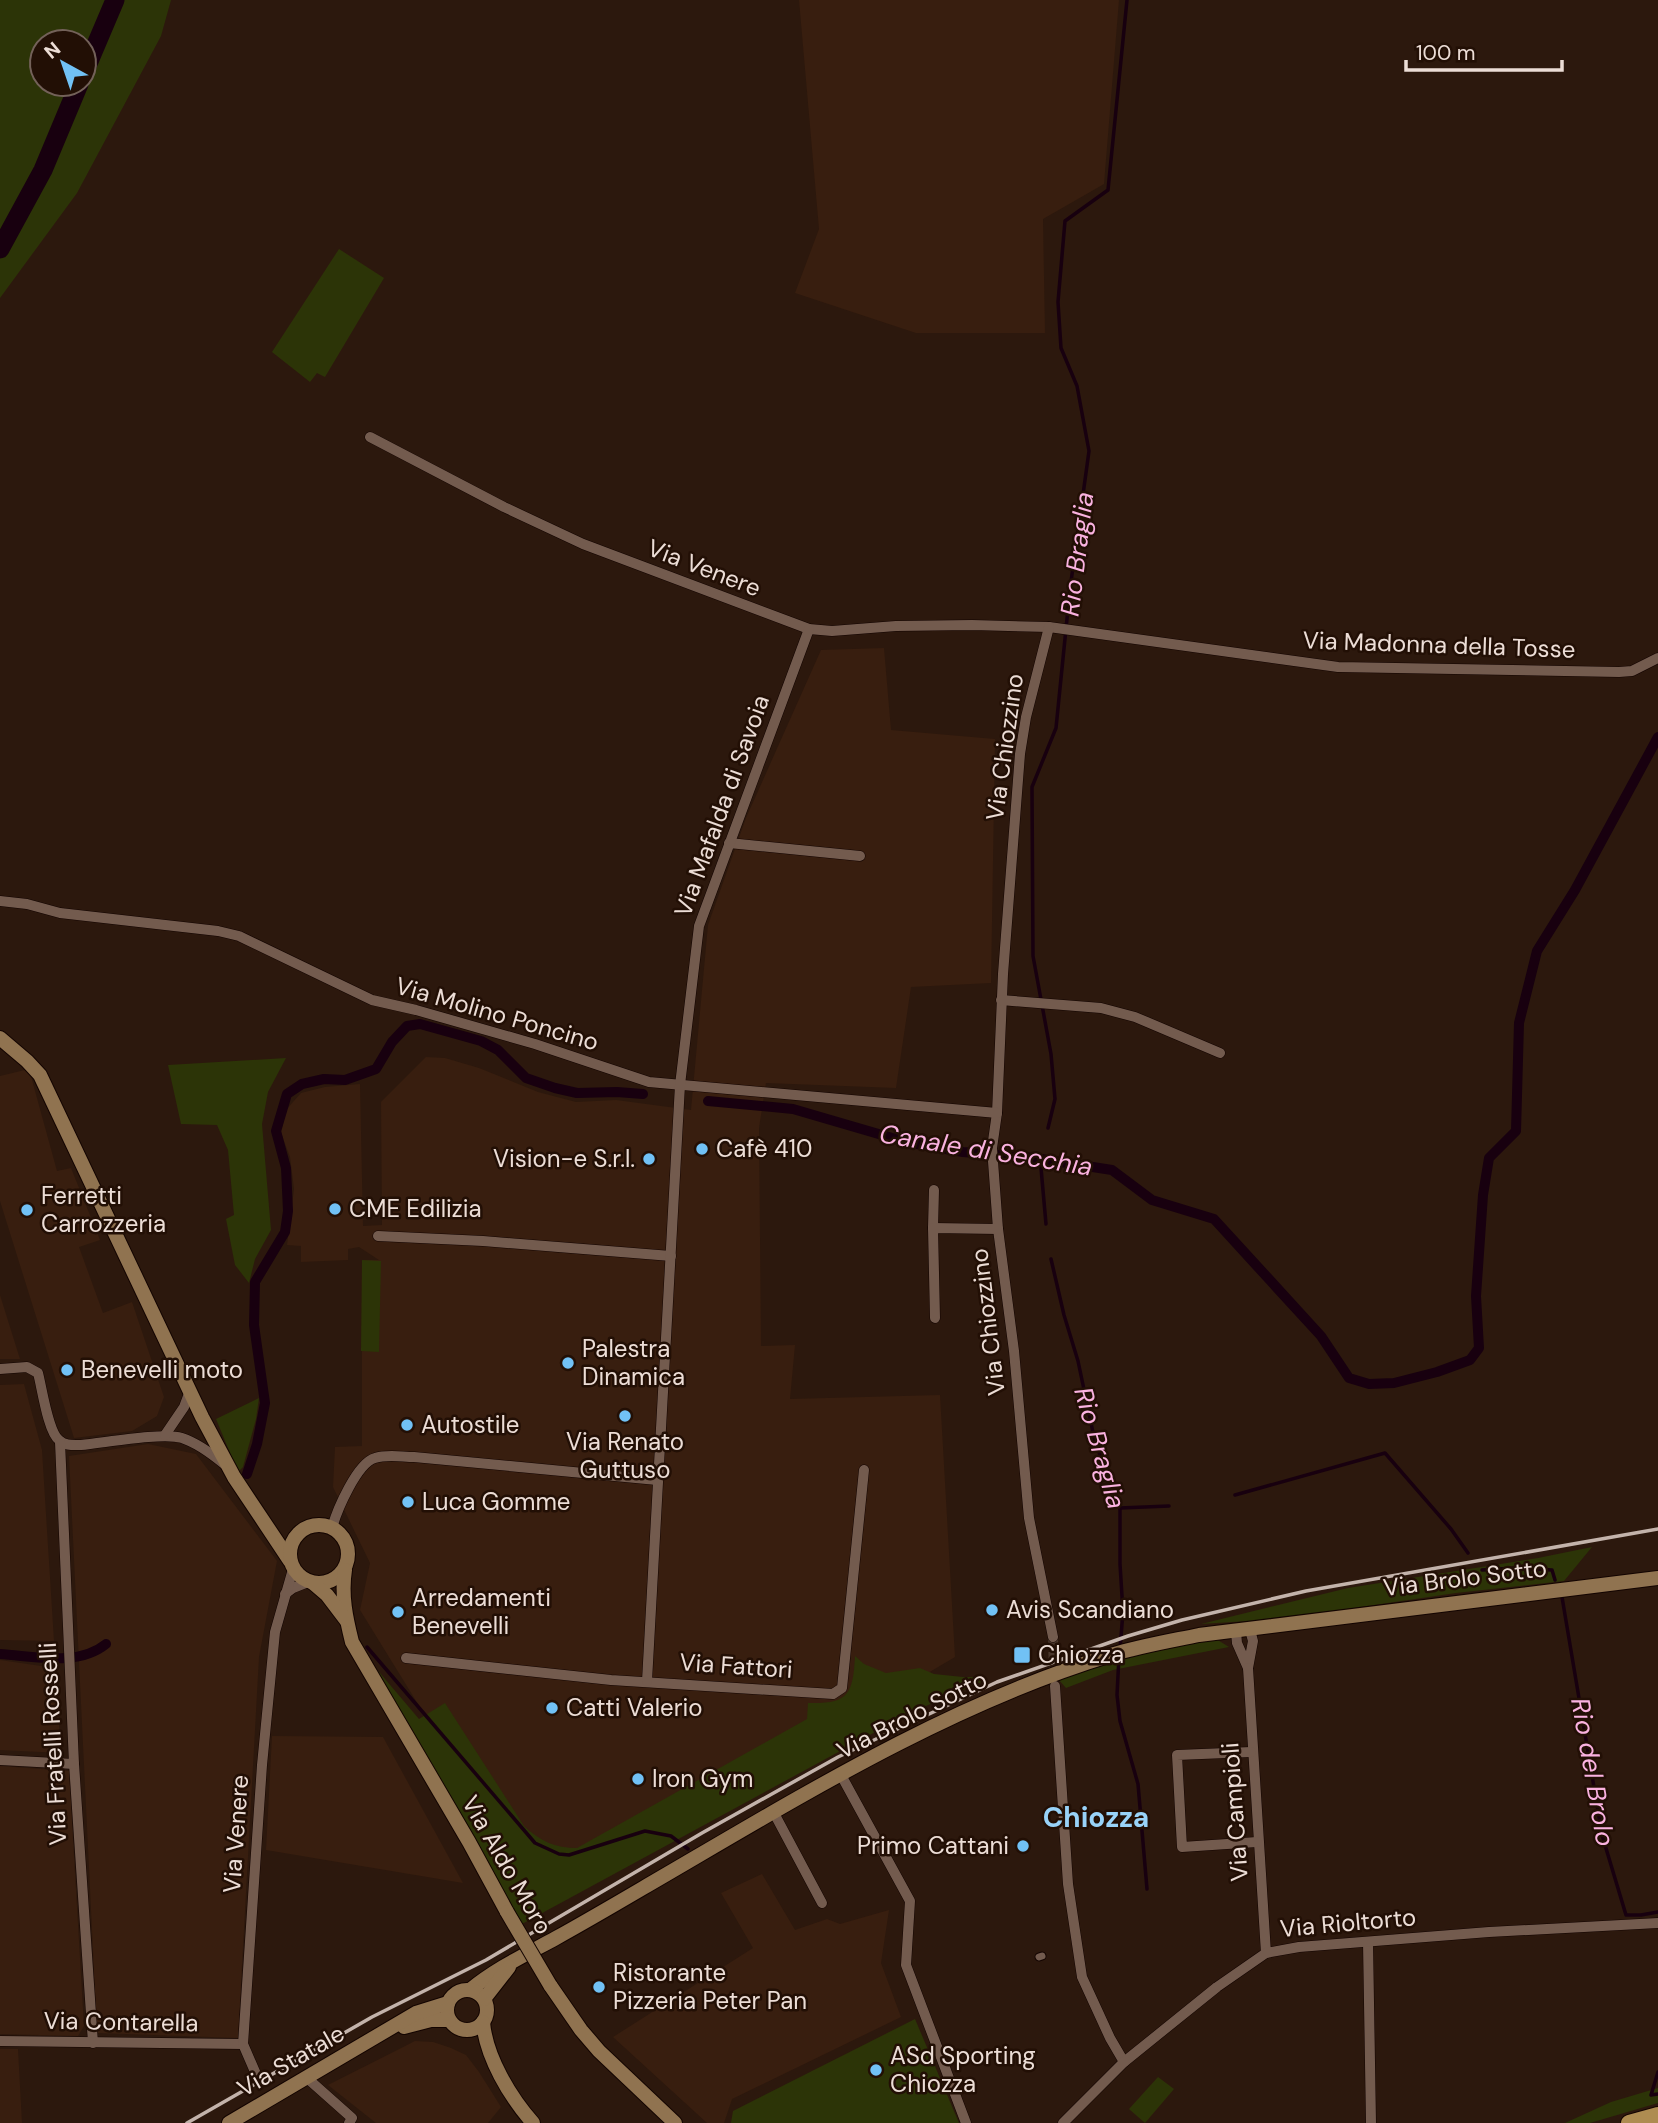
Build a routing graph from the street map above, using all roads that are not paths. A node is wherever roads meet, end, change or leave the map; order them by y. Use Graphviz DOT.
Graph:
graph roads {
  1 [pos="370,437"];
  2 [pos="1054,628"];
  3 [pos="809,629"];
  4 [pos="1658,658"];
  5 [pos="729,843"];
  6 [pos="860,856"];
  7 [pos="0,901"];
  8 [pos="1001,1000"];
  9 [pos="0,1038"];
  10 [pos="1220,1053"];
  11 [pos="680,1085"];
  12 [pos="997,1113"];
  13 [pos="934,1190"];
  14 [pos="933,1228"];
  15 [pos="998,1229"];
  16 [pos="379,1236"];
  17 [pos="671,1256"];
  18 [pos="935,1318"];
  19 [pos="0,1368"];
  20 [pos="190,1391"];
  21 [pos="165,1435"];
  22 [pos="60,1442"];
  23 [pos="864,1470"];
  24 [pos="232,1473"];
  25 [pos="657,1480"];
  26 [pos="270,1528"];
  27 [pos="332,1528"];
  28 [pos="296,1536"];
  29 [pos="292,1565"];
  30 [pos="345,1570"];
  31 [pos="1658,1578"];
  32 [pos="310,1582"];
  33 [pos="284,1595"];
  34 [pos="347,1621"];
  35 [pos="1272,1627"];
  36 [pos="1242,1631"];
  37 [pos="1213,1634"];
  38 [pos="1053,1637"];
  39 [pos="1240,1651"];
  40 [pos="1251,1654"];
  41 [pos="406,1658"];
  42 [pos="1248,1668"];
  43 [pos="647,1681"];
  44 [pos="1055,1686"];
  45 [pos="1251,1752"];
  46 [pos="0,1760"];
  47 [pos="74,1764"];
  48 [pos="841,1775"];
  49 [pos="774,1813"];
  50 [pos="1257,1842"];
  51 [pos="822,1903"];
  52 [pos="1658,1923"];
  53 [pos="1368,1942"];
  54 [pos="1266,1953"];
  55 [pos="516,1960"];
  56 [pos="470,1990"];
  57 [pos="484,1999"];
  58 [pos="448,2003"];
  59 [pos="449,2020"];
  60 [pos="483,2022"];
  61 [pos="464,2030"];
  62 [pos="376,2037"];
  63 [pos="0,2041"];
  64 [pos="93,2043"];
  65 [pos="243,2044"];
  66 [pos="1124,2062"];
  67 [pos="497,2068"];
  68 [pos="256,2074"];
  69 [pos="307,2078"];
  70 [pos="659,2108"];
  71 [pos="1658,2115"];
  72 [pos="351,2120"];
  73 [pos="229,2123"];
  74 [pos="533,2123"];
  75 [pos="664,2123"];
  76 [pos="674,2123"];
  77 [pos="966,2123"];
  78 [pos="1063,2123"];
  79 [pos="1371,2123"];
  80 [pos="1629,2123"];
  1 -- 3 [label="street, Via Venere"];
  2 -- 3 [label="street, Via Venere"];
  2 -- 4 [label="street, Via Madonna della Tosse"];
  2 -- 8 [label="street, Via Chiozzino"];
  3 -- 5 [label="street, Via Mafalda di Savoia"];
  5 -- 6 [label="street"];
  5 -- 11 [label="street, Via Mafalda di Savoia"];
  7 -- 11 [label="street, Via Molino Poncino"];
  8 -- 10 [label="street"];
  8 -- 12 [label="street, Via Chiozzino"];
  9 -- 20 [label="main road"];
  11 -- 12 [label="street, Via Molino Poncino"];
  11 -- 17 [label="street"];
  12 -- 15 [label="street, Via Chiozzino"];
  13 -- 14 [label="street"];
  14 -- 15 [label="street"];
  14 -- 18 [label="street"];
  15 -- 38 [label="street, Via Chiozzino"];
  16 -- 17 [label="street"];
  17 -- 25 [label="street"];
  19 -- 22 [label="street, Via Fratelli Rosselli"];
  20 -- 21 [label="street"];
  20 -- 24 [label="main road"];
  21 -- 22 [label="street"];
  21 -- 24 [label="street"];
  22 -- 47 [label="street, Via Fratelli Rosselli"];
  23 -- 43 [label="street, Via Fattori"];
  24 -- 26 [label="main road"];
  25 -- 27 [label="street"];
  25 -- 43 [label="street"];
  26 -- 28 [label="main road"];
  26 -- 29 [label="main road"];
  27 -- 28 [label="main road"];
  27 -- 30 [label="main road"];
  28 -- 29 [label="main road"];
  29 -- 32 [label="main road"];
  29 -- 33 [label="street, Via Venere"];
  30 -- 32 [label="main road"];
  30 -- 34 [label="main road, Via Aldo Moro"];
  31 -- 35 [label="main road, Via Brolo Sotto"];
  32 -- 33 [label="street"];
  32 -- 34 [label="main road, Via Aldo Moro"];
  33 -- 65 [label="street, Via Venere"];
  34 -- 70 [label="main road, Via Aldo Moro, bridge"];
  35 -- 36 [label="main road, Via Brolo Sotto"];
  35 -- 40 [label="street, Via Campioli"];
  36 -- 37 [label="main road, Via Brolo Sotto"];
  36 -- 39 [label="street, Via Campioli"];
  36 -- 40 [label="street, Via Campioli"];
  37 -- 39 [label="street"];
  37 -- 48 [label="main road, Via Brolo Sotto"];
  39 -- 42 [label="street, Via Campioli"];
  40 -- 42 [label="street, Via Campioli"];
  41 -- 43 [label="street, Via Fattori"];
  42 -- 45 [label="street, Via Campioli"];
  44 -- 66 [label="street"];
  45 -- 50 [label="street, Via Campioli"];
  45 -- 50 [label="street"];
  46 -- 47 [label="street"];
  47 -- 64 [label="street, Via Fratelli Rosselli"];
  48 -- 49 [label="main road, Via Brolo Sotto"];
  48 -- 77 [label="street"];
  49 -- 51 [label="street"];
  49 -- 55 [label="main road, Via Brolo Sotto"];
  50 -- 54 [label="street, Via Campioli"];
  52 -- 53 [label="street, Via Rioltorto"];
  53 -- 54 [label="street, Via Rioltorto"];
  53 -- 79 [label="street"];
  54 -- 66 [label="street, Via Rioltorto"];
  55 -- 56 [label="main road, Via Brolo Sotto"];
  55 -- 57 [label="main road, Via Brolo Sotto"];
  56 -- 57 [label="main road"];
  56 -- 58 [label="main road, Via Statale"];
  57 -- 60 [label="main road"];
  58 -- 59 [label="main road"];
  58 -- 62 [label="main road, Via Statale"];
  59 -- 61 [label="main road"];
  59 -- 62 [label="main road, Via Statale"];
  60 -- 61 [label="main road"];
  60 -- 67 [label="main road"];
  61 -- 67 [label="main road"];
  62 -- 69 [label="main road, Via Statale"];
  63 -- 64 [label="street, Via Contarella"];
  64 -- 65 [label="street, Via Contarella"];
  65 -- 68 [label="street, Via Venere"];
  66 -- 78 [label="street, Via Rioltorto"];
  67 -- 74 [label="main road"];
  69 -- 72 [label="street"];
  69 -- 73 [label="main road, Via Statale"];
  70 -- 75 [label="main road, Via Aldo Moro"];
  70 -- 76 [label="main road, Via Aldo Moro"];
  71 -- 80 [label="main road"];
}
